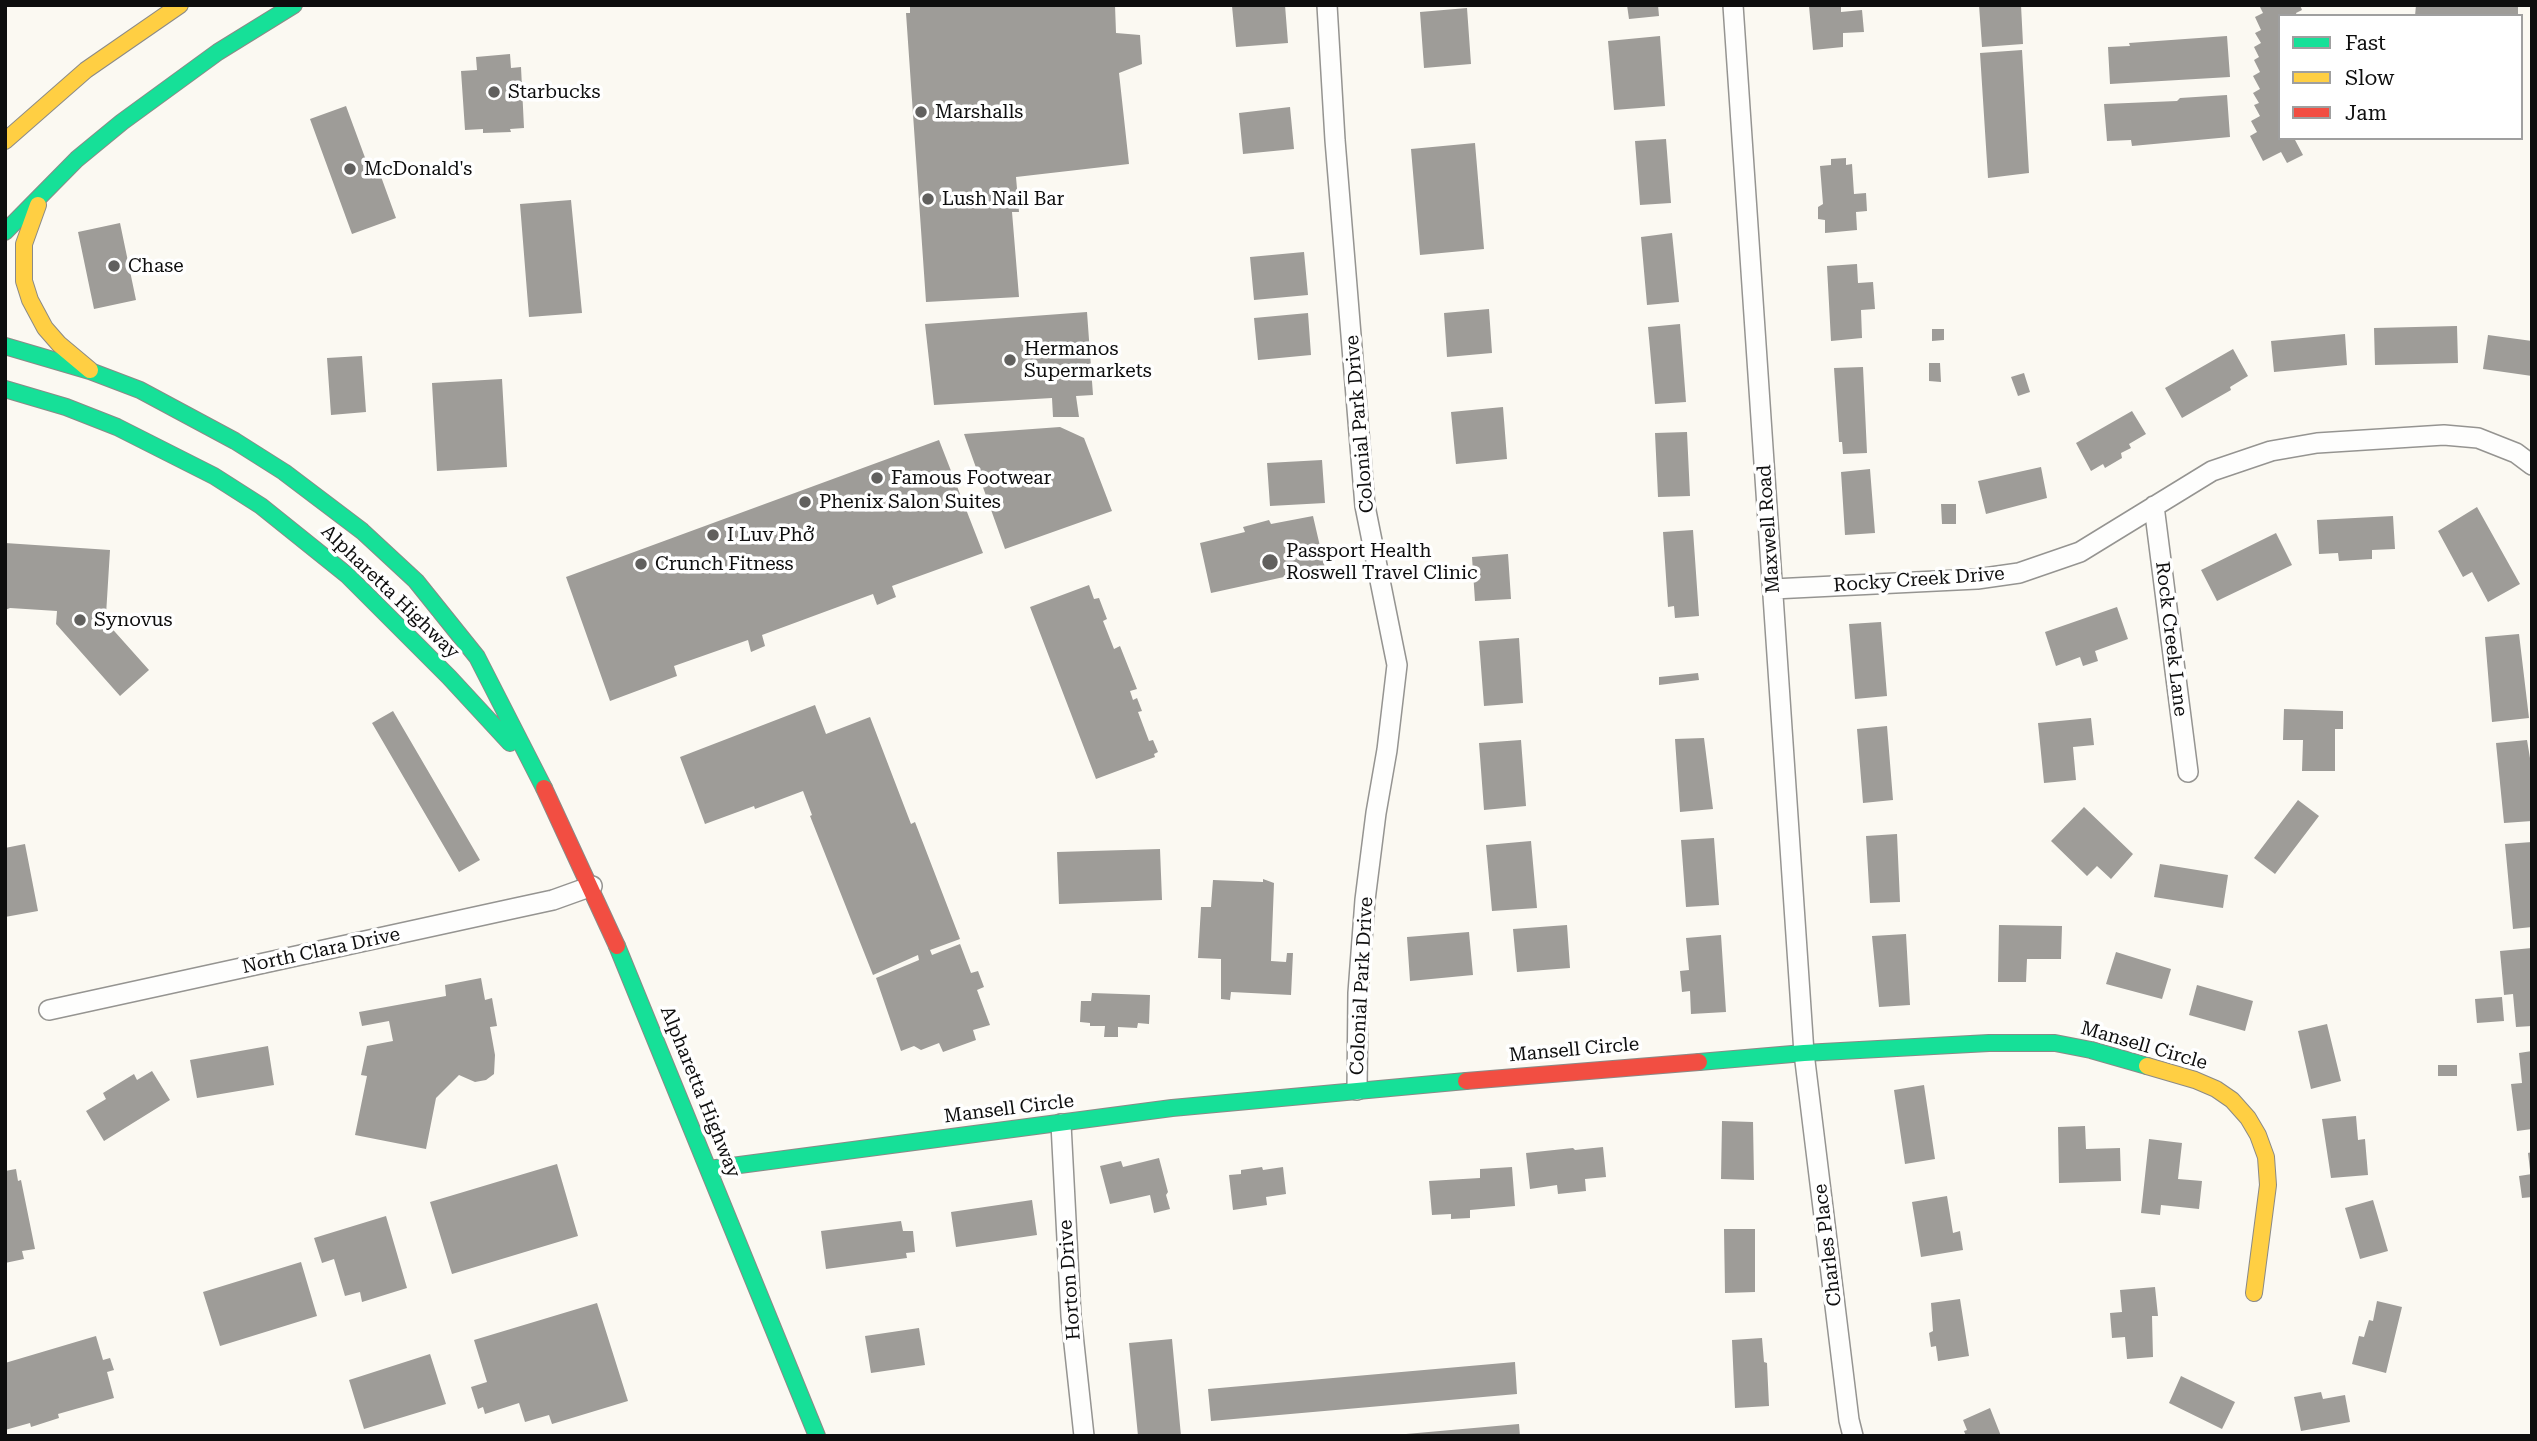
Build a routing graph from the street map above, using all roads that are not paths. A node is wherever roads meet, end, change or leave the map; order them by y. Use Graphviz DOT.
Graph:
graph roads {
  1 [pos="180,5"];
  2 [pos="294,5"];
  3 [pos="1327,5"];
  4 [pos="1732,5"];
  5 [pos="5,141"];
  6 [pos="43,193"];
  7 [pos="5,232"];
  8 [pos="5,346"];
  9 [pos="90,371"];
  10 [pos="9,391"];
  11 [pos="2532,465"];
  12 [pos="2154,506"];
  13 [pos="1773,589"];
  14 [pos="379,605"];
  15 [pos="450,621"];
  16 [pos="533,768"];
  17 [pos="2188,772"];
  18 [pos="592,886"];
  19 [pos="49,1010"];
  20 [pos="1804,1053"];
  21 [pos="1357,1090"];
  22 [pos="1061,1124"];
  23 [pos="709,1169"];
  24 [pos="2254,1293"];
  25 [pos="817,1436"];
  26 [pos="1084,1436"];
  27 [pos="1853,1436"];
  1 -- 5 [label="main road"];
  2 -- 6 [label="main road"];
  3 -- 21 [label="street, Colonial Park Drive"];
  4 -- 13 [label="street, Maxwell Road"];
  6 -- 7 [label="main road"];
  6 -- 9 [label="main road"];
  8 -- 9 [label="main road, Alpharetta Highway"];
  9 -- 15 [label="main road, Alpharetta Highway"];
  10 -- 14 [label="main road, Alpharetta Highway"];
  11 -- 12 [label="street, Rocky Creek Drive"];
  12 -- 13 [label="street, Rocky Creek Drive"];
  12 -- 17 [label="street, Rock Creek Lane"];
  13 -- 20 [label="street, Maxwell Road"];
  14 -- 15 [label="main road"];
  14 -- 16 [label="main road, Alpharetta Highway"];
  15 -- 16 [label="main road, Alpharetta Highway"];
  16 -- 18 [label="main road, Alpharetta Highway"];
  18 -- 19 [label="street, North Clara Drive"];
  18 -- 23 [label="main road, Alpharetta Highway"];
  20 -- 21 [label="main road, Mansell Circle"];
  20 -- 24 [label="main road, Mansell Circle"];
  20 -- 27 [label="street, Charles Place"];
  21 -- 22 [label="main road, Mansell Circle"];
  22 -- 23 [label="main road, Mansell Circle"];
  22 -- 26 [label="street, Horton Drive"];
  23 -- 25 [label="main road, Alpharetta Highway"];
}
